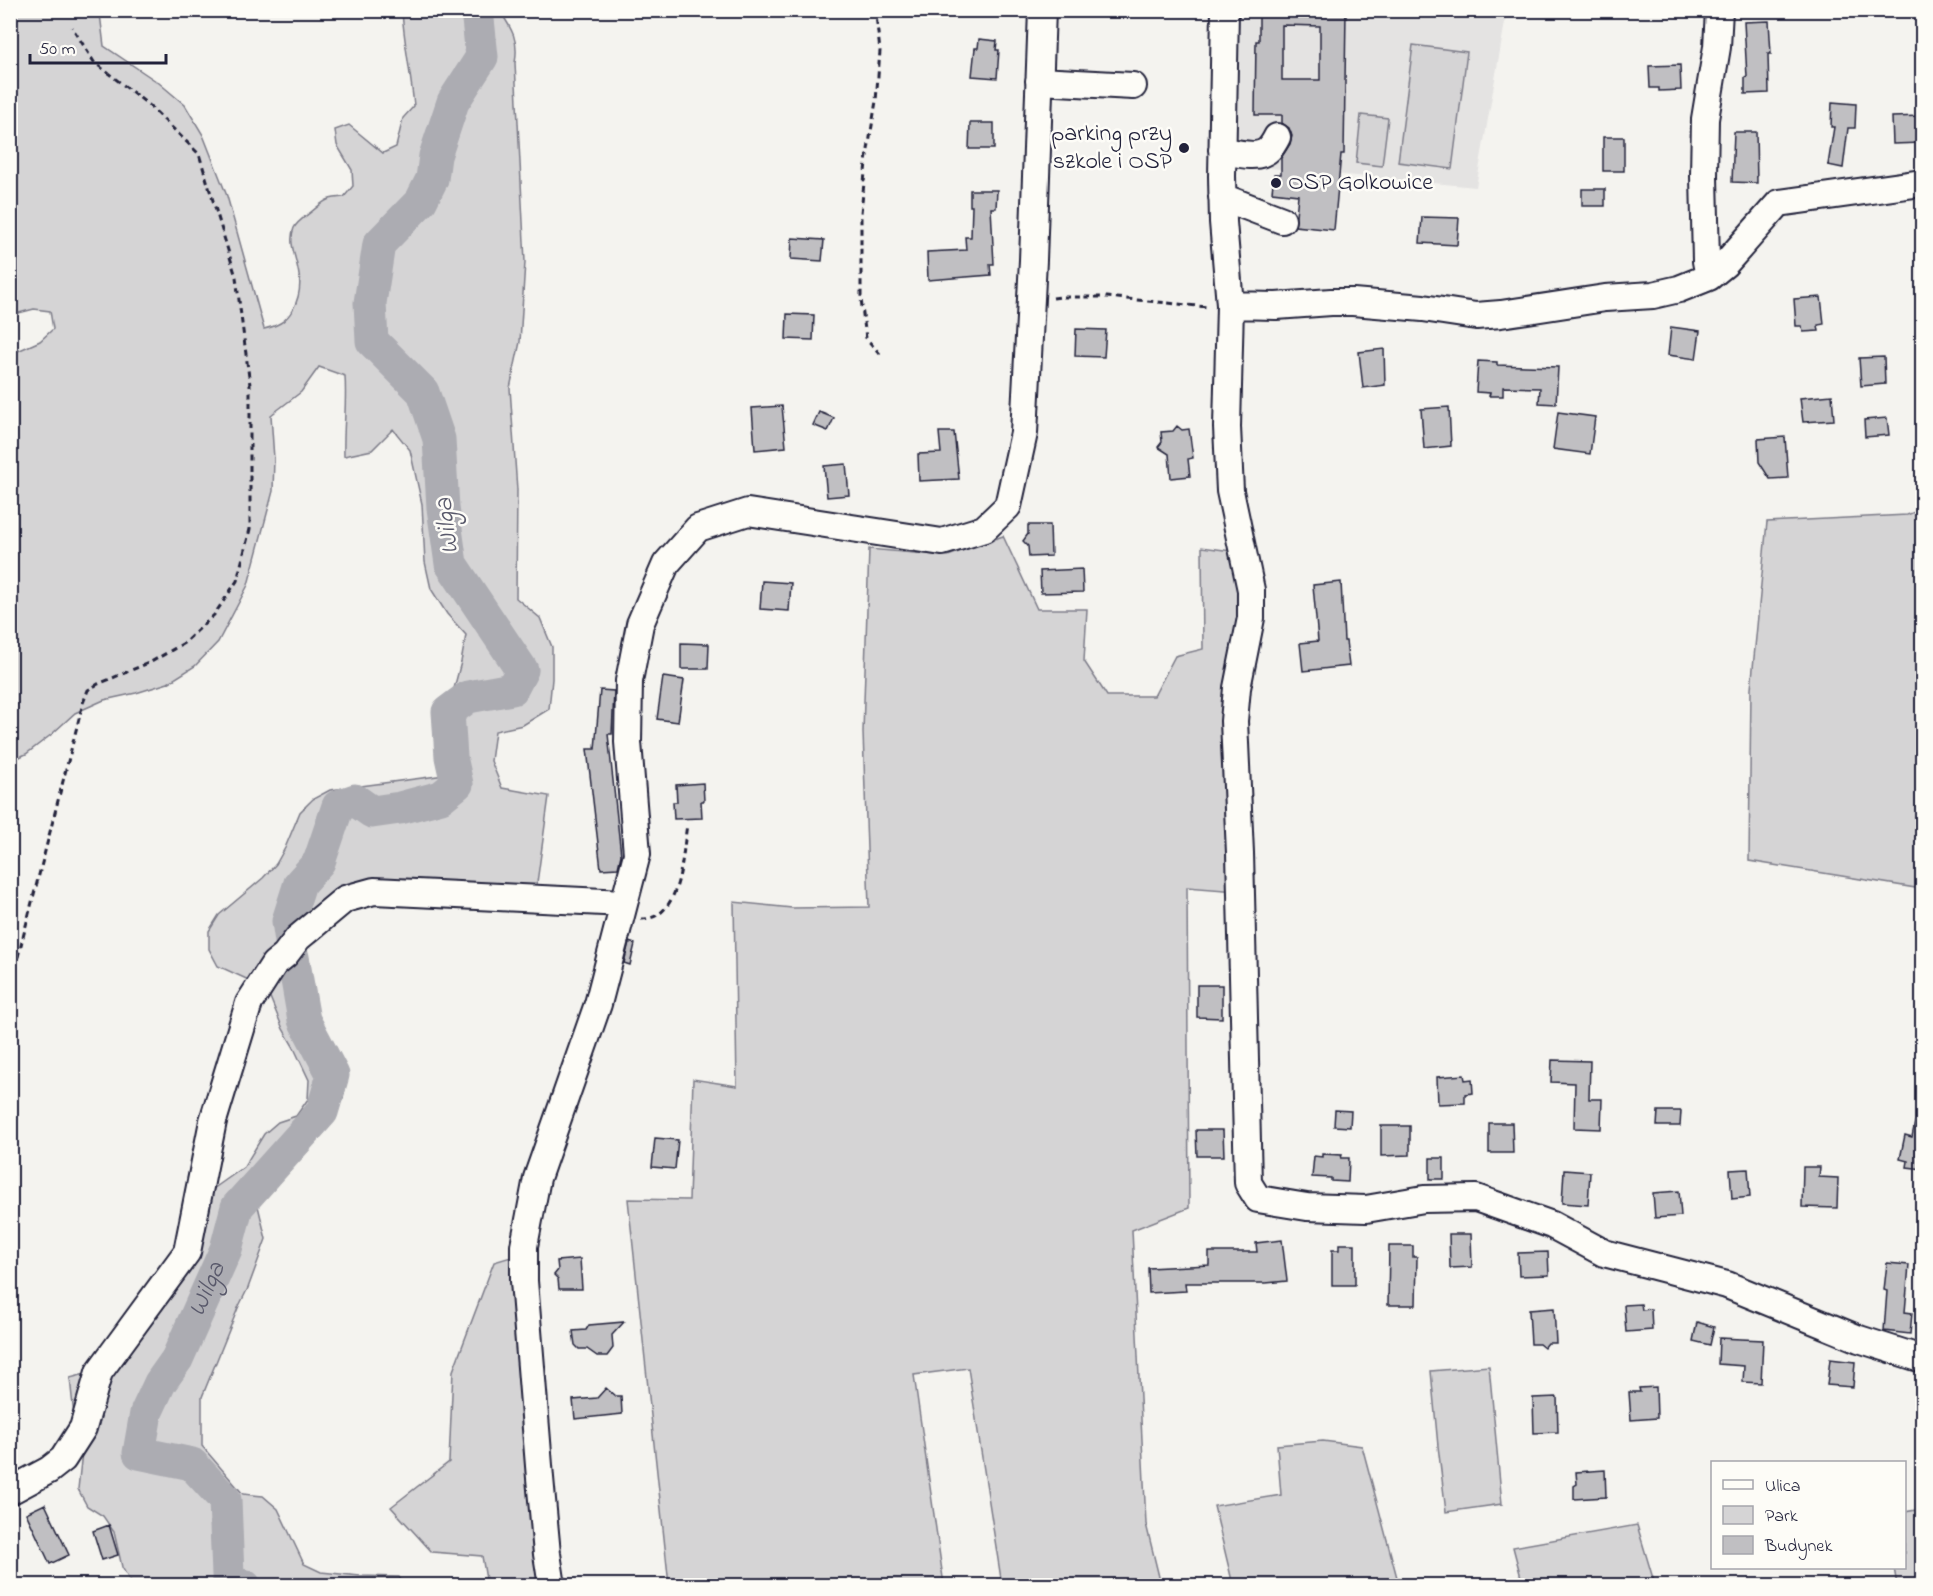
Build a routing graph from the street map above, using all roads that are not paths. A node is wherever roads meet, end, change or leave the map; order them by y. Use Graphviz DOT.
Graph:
graph roads {
  1 [pos="1042,10"];
  2 [pos="1225,10"];
  3 [pos="1719,10"];
  4 [pos="1039,81"];
  5 [pos="1133,86"];
  6 [pos="1277,137"];
  7 [pos="1222,150"];
  8 [pos="1923,183"];
  9 [pos="1222,196"];
  10 [pos="1282,220"];
  11 [pos="1709,277"];
  12 [pos="1230,304"];
  13 [pos="622,910"];
  14 [pos="1923,1359"];
  15 [pos="10,1491"];
  16 [pos="552,1586"];
  1 -- 4 [label="street"];
  2 -- 7 [label="street"];
  3 -- 11 [label="street"];
  4 -- 5 [label="street"];
  4 -- 13 [label="street"];
  6 -- 7 [label="street"];
  7 -- 9 [label="street"];
  8 -- 11 [label="street"];
  9 -- 10 [label="street"];
  9 -- 12 [label="street"];
  11 -- 12 [label="street"];
  12 -- 14 [label="street"];
  13 -- 15 [label="street"];
  13 -- 16 [label="street"];
}
